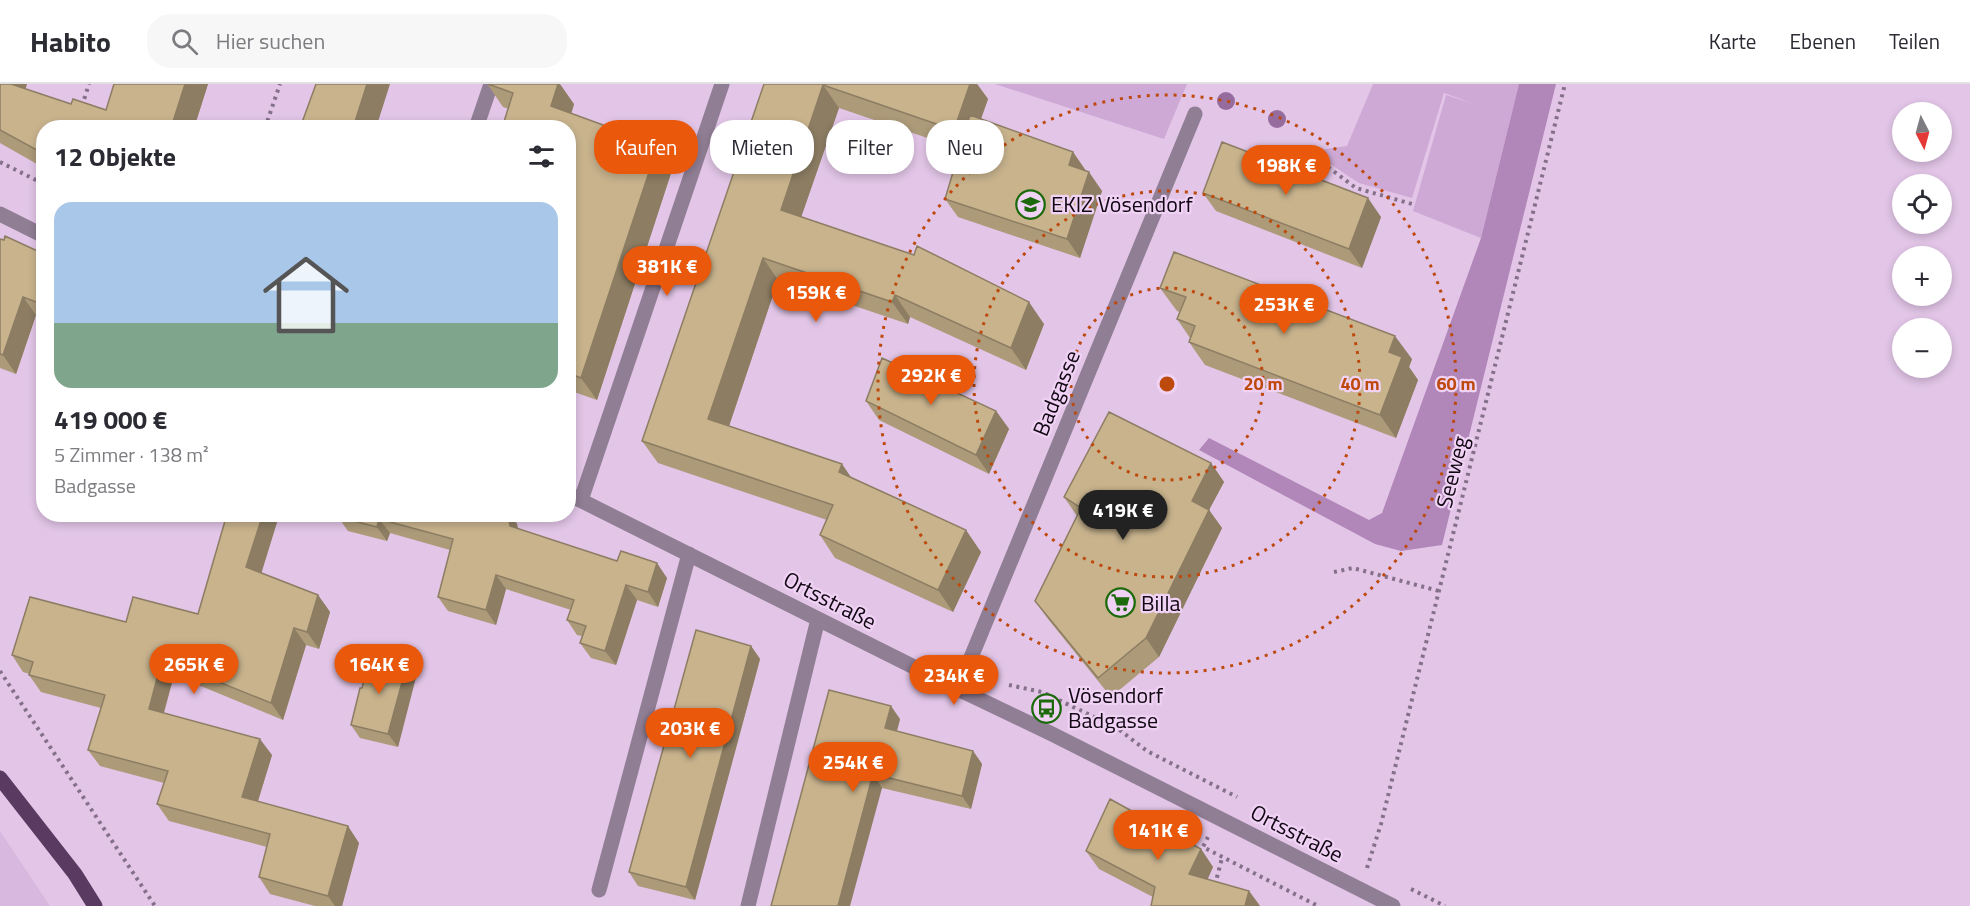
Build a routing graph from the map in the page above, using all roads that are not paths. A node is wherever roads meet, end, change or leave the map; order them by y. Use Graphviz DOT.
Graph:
graph roads {
  1 [pos="491,84"];
  2 [pos="722,84"];
  3 [pos="1195,114"];
  4 [pos="479,120"];
  5 [pos="0,214"];
  6 [pos="36,232"];
  7 [pos="576,491"];
  8 [pos="576,498"];
  9 [pos="689,554"];
  10 [pos="818,619"];
  11 [pos="958,689"];
  12 [pos="0,778"];
  13 [pos="599,890"];
  14 [pos="95,906"];
  15 [pos="748,906"];
  16 [pos="1393,906"];
  1 -- 4 [label="street"];
  2 -- 7 [label="street"];
  3 -- 11 [label="street, Badgasse"];
  5 -- 6 [label="street"];
  8 -- 9 [label="street, Ortsstraße"];
  9 -- 10 [label="street, Ortsstraße"];
  9 -- 13 [label="street"];
  10 -- 11 [label="street, Ortsstraße"];
  10 -- 15 [label="street"];
  11 -- 16 [label="street, Ortsstraße"];
  12 -- 14 [label="main road"];
}
